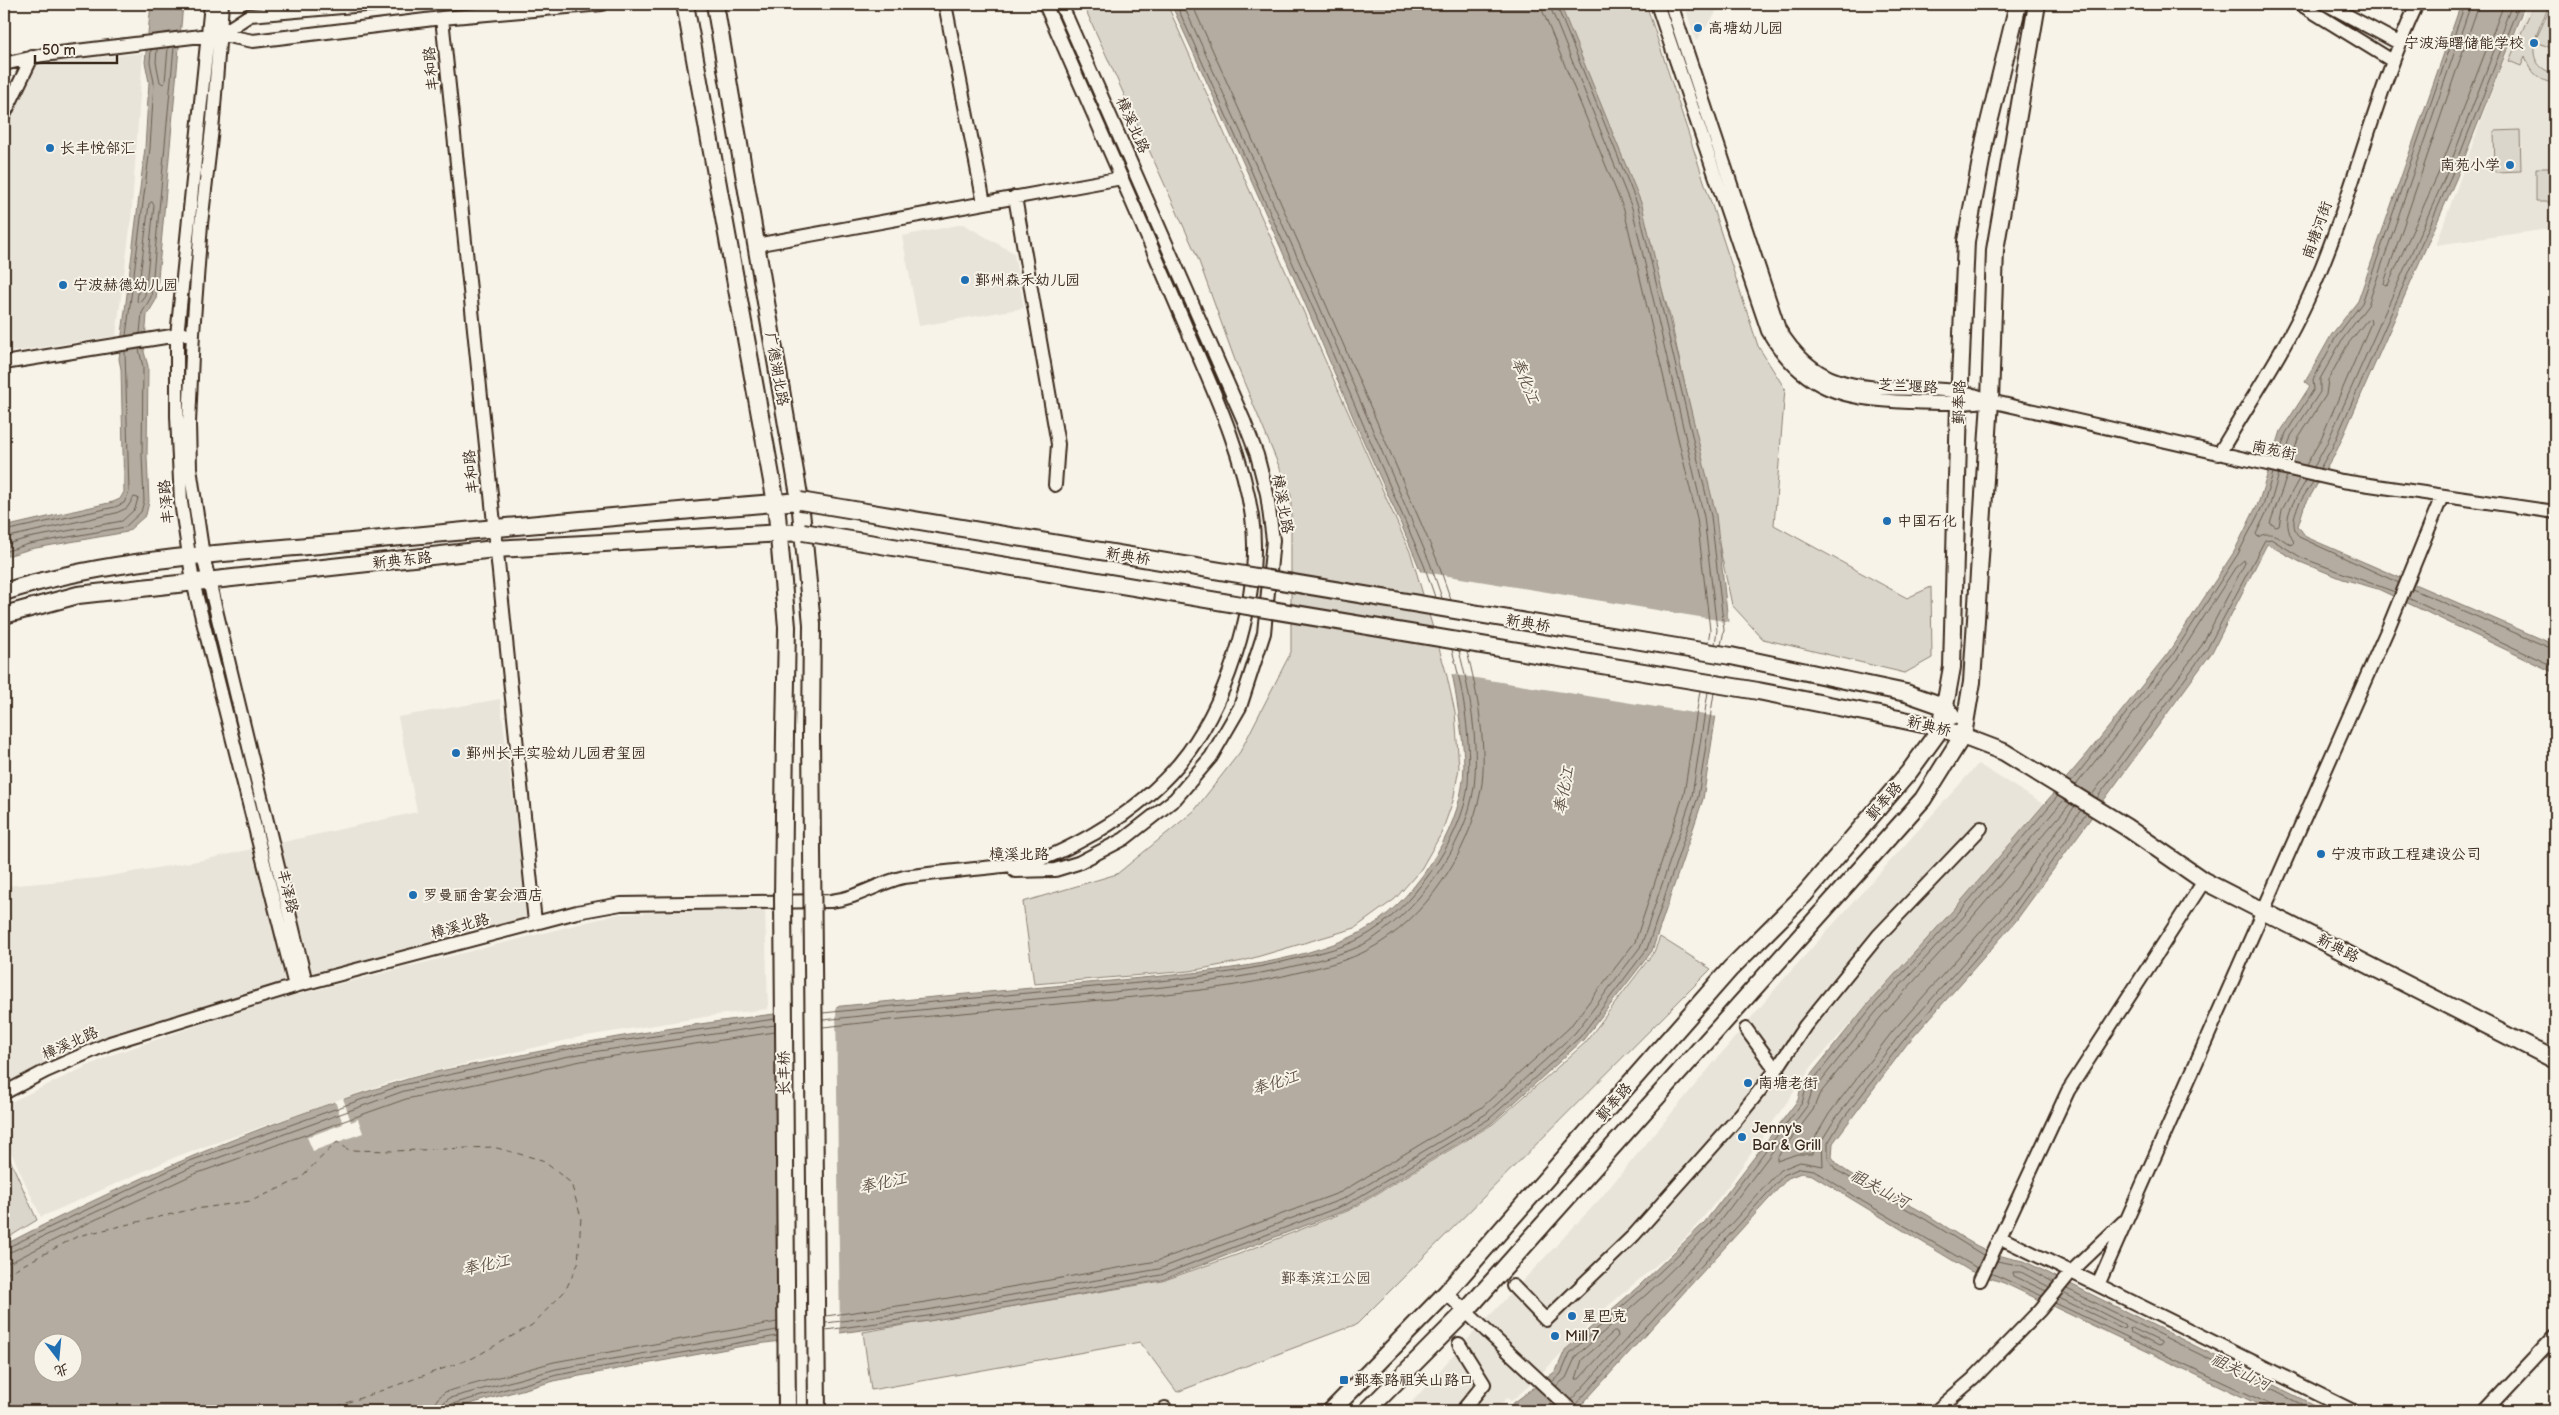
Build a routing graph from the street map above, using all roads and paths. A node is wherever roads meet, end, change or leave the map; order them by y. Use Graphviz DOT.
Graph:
graph roads {
  1 [pos="211,4"];
  2 [pos="222,4"];
  3 [pos="377,4"];
  4 [pos="602,4"];
  5 [pos="685,4"];
  6 [pos="715,4"];
  7 [pos="945,4"];
  8 [pos="1045,4"];
  9 [pos="1061,4"];
  10 [pos="1657,4"];
  11 [pos="1671,4"];
  12 [pos="2018,4"];
  13 [pos="2036,4"];
  14 [pos="2300,4"];
  15 [pos="2326,4"];
  16 [pos="2417,4"];
  17 [pos="442,18"];
  18 [pos="216,35"];
  19 [pos="2399,43"];
  20 [pos="32,57"];
  21 [pos="2391,60"];
  22 [pos="4,64"];
  23 [pos="4,115"];
  24 [pos="1122,178"];
  25 [pos="1015,198"];
  26 [pos="984,203"];
  27 [pos="755,245"];
  28 [pos="193,333"];
  29 [pos="177,336"];
  30 [pos="4,363"];
  31 [pos="1959,398"];
  32 [pos="1990,401"];
  33 [pos="2219,454"];
  34 [pos="1054,485"];
  35 [pos="2442,496"];
  36 [pos="800,501"];
  37 [pos="776,503"];
  38 [pos="2555,512"];
  39 [pos="493,528"];
  40 [pos="803,532"];
  41 [pos="779,533"];
  42 [pos="495,550"];
  43 [pos="196,557"];
  44 [pos="209,580"];
  45 [pos="192,582"];
  46 [pos="4,592"];
  47 [pos="4,615"];
  48 [pos="1946,707"];
  49 [pos="1941,728"];
  50 [pos="785,734"];
  51 [pos="1963,734"];
  52 [pos="811,736"];
  53 [pos="1981,828"];
  54 [pos="970,869"];
  55 [pos="2204,880"];
  56 [pos="2263,909"];
  57 [pos="535,922"];
  58 [pos="300,984"];
  59 [pos="1746,1029"];
  60 [pos="2555,1060"];
  61 [pos="1776,1070"];
  62 [pos="4,1093"];
  63 [pos="2127,1218"];
  64 [pos="1998,1244"];
  65 [pos="2068,1275"];
  66 [pos="1980,1280"];
  67 [pos="2098,1284"];
  68 [pos="1513,1286"];
  69 [pos="1446,1294"];
  70 [pos="1466,1310"];
  71 [pos="2555,1336"];
  72 [pos="1459,1344"];
  73 [pos="1571,1410"];
  74 [pos="787,1411"];
  75 [pos="817,1411"];
  76 [pos="1331,1411"];
  77 [pos="1367,1411"];
  78 [pos="1462,1411"];
  79 [pos="1936,1411"];
  80 [pos="2353,1411"];
  81 [pos="2485,1411"];
  1 -- 18 [label="street, 丰泽路"];
  2 -- 18 [label="street, 丰泽路"];
  3 -- 18 [label="street"];
  4 -- 17 [label="street"];
  5 -- 37 [label="main road, 广德湖北路"];
  6 -- 27 [label="main road, 广德湖北路"];
  7 -- 26 [label="street"];
  8 -- 24 [label="street, 樟溪北路"];
  9 -- 54 [label="street, 樟溪北路"];
  10 -- 31 [label="street, 芝兰堰路"];
  11 -- 31 [label="street, 芝兰堰路"];
  12 -- 31 [label="main road, 鄞奉路"];
  13 -- 32 [label="main road, 鄞奉路"];
  14 -- 21 [label="street"];
  15 -- 19 [label="street"];
  16 -- 19 [label="street, 南塘河街"];
  17 -- 18 [label="street"];
  17 -- 39 [label="street, 丰和路"];
  18 -- 20 [label="street"];
  18 -- 28 [label="street, 丰泽路"];
  18 -- 29 [label="street, 丰泽路"];
  19 -- 21 [label="street, 南塘河街"];
  20 -- 22 [label="street"];
  20 -- 23 [label="street"];
  21 -- 33 [label="street, 南塘河街"];
  24 -- 25 [label="street"];
  24 -- 54 [label="street, 樟溪北路"];
  25 -- 26 [label="street"];
  25 -- 34 [label="street"];
  26 -- 27 [label="street"];
  27 -- 36 [label="main road, 广德湖北路"];
  28 -- 29 [label="street"];
  28 -- 43 [label="street, 丰泽路"];
  29 -- 30 [label="street"];
  29 -- 43 [label="street, 丰泽路"];
  31 -- 32 [label="street, 芝兰堰路"];
  31 -- 48 [label="main road, 鄞奉路"];
  32 -- 33 [label="street, 南苑街"];
  32 -- 51 [label="main road, 鄞奉路"];
  33 -- 35 [label="street, 南苑街"];
  35 -- 38 [label="street, 南苑街"];
  35 -- 56 [label="street"];
  36 -- 37 [label="main road, 新典东路"];
  36 -- 40 [label="main road, 广德湖北路"];
  36 -- 48 [label="main road, 新典桥, bridge"];
  37 -- 39 [label="main road, 新典东路"];
  37 -- 41 [label="main road, 广德湖北路"];
  39 -- 42 [label="street, 丰和路"];
  39 -- 43 [label="main road, 新典东路"];
  40 -- 41 [label="main road, 新典东路"];
  40 -- 49 [label="main road, 新典桥, bridge"];
  40 -- 52 [label="main road, 广德湖北路"];
  41 -- 42 [label="main road, 新典东路"];
  41 -- 50 [label="main road, 广德湖北路"];
  42 -- 44 [label="main road, 新典东路"];
  42 -- 57 [label="street, 丰和路"];
  43 -- 44 [label="street, 丰泽路"];
  43 -- 45 [label="street, 丰泽路"];
  43 -- 46 [label="main road, 新典东路"];
  44 -- 45 [label="main road, 新典东路"];
  44 -- 58 [label="street, 丰泽路"];
  45 -- 47 [label="main road, 新典东路"];
  45 -- 58 [label="street, 丰泽路"];
  48 -- 49 [label="main road, 鄞奉路"];
  48 -- 51 [label="main road, 新典桥"];
  49 -- 51 [label="main road, 新典桥"];
  49 -- 69 [label="main road, 鄞奉路"];
  50 -- 74 [label="main road, 长丰桥, bridge"];
  51 -- 55 [label="main road, 新典路"];
  51 -- 70 [label="main road, 鄞奉路"];
  52 -- 75 [label="main road, 长丰桥, bridge"];
  53 -- 61 [label="street"];
  54 -- 57 [label="street, 樟溪北路"];
  55 -- 56 [label="main road, 新典路"];
  55 -- 64 [label="street"];
  56 -- 60 [label="main road, 新典路"];
  56 -- 63 [label="street"];
  57 -- 58 [label="street, 樟溪北路"];
  58 -- 62 [label="street, 樟溪北路"];
  59 -- 61 [label="street"];
  61 -- 68 [label="street"];
  63 -- 65 [label="street"];
  63 -- 67 [label="street"];
  64 -- 65 [label="street"];
  64 -- 66 [label="street"];
  65 -- 67 [label="street"];
  65 -- 79 [label="street"];
  67 -- 80 [label="street"];
  69 -- 70 [label="street"];
  69 -- 76 [label="main road, 鄞奉路"];
  70 -- 73 [label="street"];
  70 -- 77 [label="main road, 鄞奉路"];
  71 -- 81 [label="street"];
  72 -- 78 [label="street"];
}
